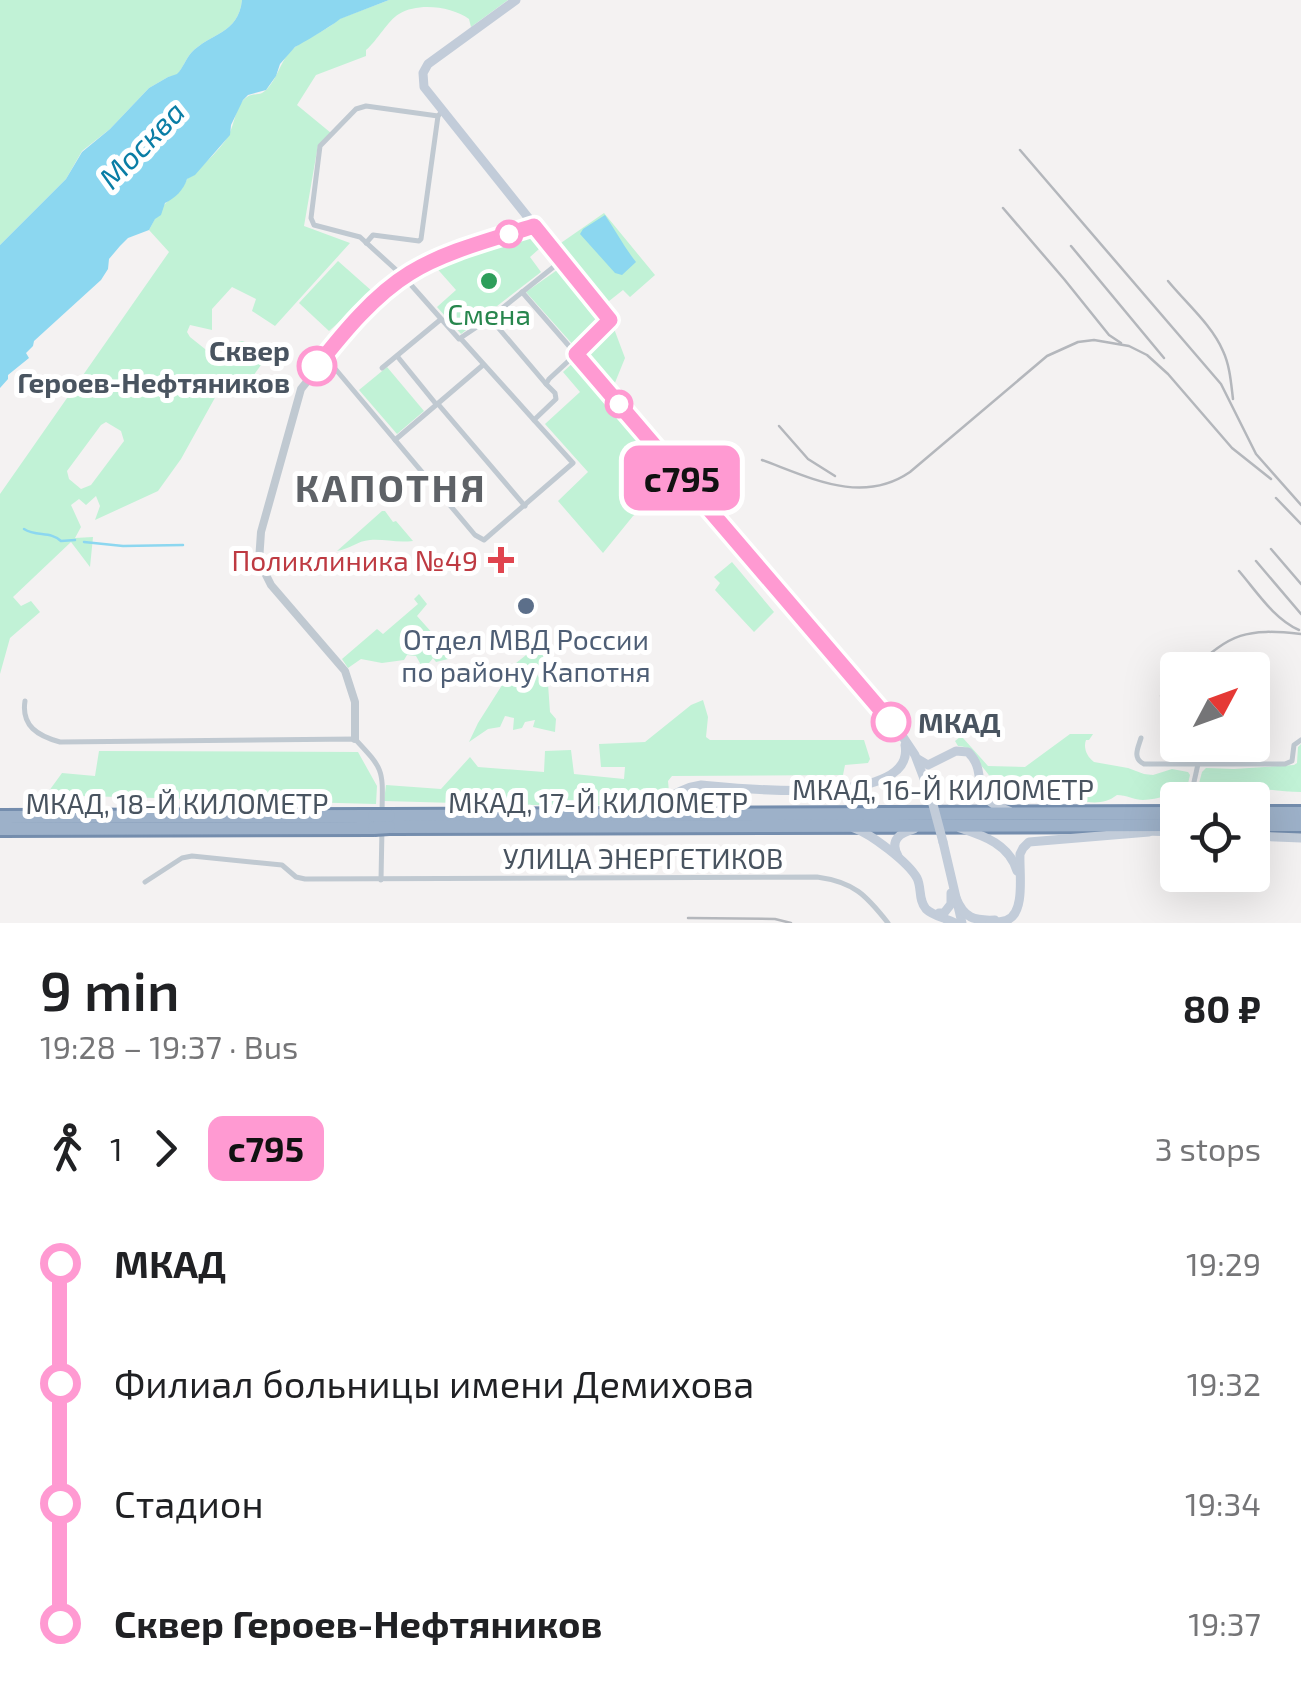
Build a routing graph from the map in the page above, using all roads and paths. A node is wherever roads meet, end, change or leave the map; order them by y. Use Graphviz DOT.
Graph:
graph roads {
  1 [pos="516,0"];
  2 [pos="440,113"];
  3 [pos="534,226"];
  4 [pos="366,243"];
  5 [pos="561,261"];
  6 [pos="404,277"];
  7 [pos="522,292"];
  8 [pos="490,318"];
  9 [pos="440,320"];
  10 [pos="461,339"];
  11 [pos="576,354"];
  12 [pos="325,356"];
  13 [pos="396,356"];
  14 [pos="484,365"];
  15 [pos="382,368"];
  16 [pos="546,384"];
  17 [pos="438,404"];
  18 [pos="534,420"];
  19 [pos="396,440"];
  20 [pos="524,506"];
  21 [pos="26,701"];
  22 [pos="891,722"];
  23 [pos="1141,738"];
  24 [pos="355,740"];
  25 [pos="1301,740"];
  26 [pos="906,745"];
  27 [pos="916,755"];
  28 [pos="1198,764"];
  29 [pos="896,769"];
  30 [pos="920,773"];
  31 [pos="1195,782"];
  32 [pos="927,784"];
  33 [pos="694,786"];
  34 [pos="929,797"];
  35 [pos="1301,813"];
  36 [pos="960,814"];
  37 [pos="1016,814"];
  38 [pos="621,815"];
  39 [pos="709,815"];
  40 [pos="0,817"];
  41 [pos="1160,818"];
  42 [pos="1160,820"];
  43 [pos="1270,820"];
  44 [pos="354,822"];
  45 [pos="382,822"];
  46 [pos="1270,824"];
  47 [pos="1301,825"];
  48 [pos="842,826"];
  49 [pos="925,826"];
  50 [pos="948,826"];
  51 [pos="1085,826"];
  52 [pos="1160,827"];
  53 [pos="1270,827"];
  54 [pos="0,829"];
  55 [pos="1149,832"];
  56 [pos="1301,838"];
  57 [pos="381,880"];
  58 [pos="145,882"];
  59 [pos="954,896"];
  60 [pos="888,923"];
  61 [pos="959,923"];
  62 [pos="990,923"];
  1 -- 2 [label="main road"];
  2 -- 3 [label="main road"];
  2 -- 4 [label="street"];
  2 -- 4 [label="street"];
  3 -- 5 [label="main road"];
  3 -- 6 [label="street"];
  4 -- 6 [label="street"];
  5 -- 7 [label="street"];
  5 -- 11 [label="main road"];
  6 -- 9 [label="street"];
  6 -- 12 [label="street"];
  7 -- 8 [label="street"];
  7 -- 11 [label="street"];
  8 -- 10 [label="street"];
  8 -- 16 [label="street"];
  9 -- 10 [label="street"];
  9 -- 13 [label="street"];
  10 -- 14 [label="street"];
  11 -- 16 [label="street"];
  11 -- 22 [label="main road"];
  12 -- 19 [label="street"];
  12 -- 24 [label="street"];
  13 -- 15 [label="street"];
  13 -- 17 [label="street"];
  14 -- 17 [label="street"];
  14 -- 18 [label="street"];
  16 -- 18 [label="street"];
  17 -- 19 [label="street"];
  17 -- 20 [label="street"];
  18 -- 20 [label="street"];
  19 -- 20 [label="street"];
  21 -- 24 [label="street"];
  22 -- 26 [label="main road"];
  22 -- 27 [label="main road"];
  23 -- 28 [label="street"];
  24 -- 57 [label="street"];
  25 -- 28 [label="street"];
  26 -- 29 [label="main road"];
  26 -- 30 [label="main road"];
  27 -- 32 [label="main road"];
  27 -- 37 [label="main road"];
  28 -- 31 [label="street"];
  29 -- 30 [label="main road"];
  29 -- 33 [label="main road"];
  30 -- 34 [label="main road"];
  32 -- 34 [label="main road"];
  32 -- 36 [label="main road"];
  33 -- 38 [label="main road"];
  33 -- 39 [label="main road"];
  34 -- 59 [label="main road, bridge"];
  35 -- 43 [label="highway"];
  36 -- 37 [label="highway, МКАД, 16-Й КИЛОМЕТР"];
  36 -- 39 [label="highway, МКАД, 16-Й КИЛОМЕТР"];
  37 -- 41 [label="highway, МКАД, 16-Й КИЛОМЕТР"];
  38 -- 39 [label="highway, МКАД, 17-Й КИЛОМЕТР"];
  38 -- 45 [label="highway, МКАД, 17-Й КИЛОМЕТР"];
  40 -- 44 [label="highway, МКАД, 18-Й КИЛОМЕТР"];
  42 -- 51 [label="highway, МКАД, 16-Й КИЛОМЕТР"];
  44 -- 45 [label="highway, МКАД, 17-Й КИЛОМЕТР"];
  44 -- 54 [label="highway, МКАД, 18-Й КИЛОМЕТР"];
  45 -- 48 [label="highway, МКАД, 17-Й КИЛОМЕТР"];
  46 -- 47 [label="highway"];
  48 -- 49 [label="highway, МКАД, 16-Й КИЛОМЕТР"];
  48 -- 61 [label="main road"];
  49 -- 50 [label="highway, МКАД, 16-Й КИЛОМЕТР"];
  49 -- 59 [label="main road"];
  50 -- 51 [label="highway, МКАД, 16-Й КИЛОМЕТР"];
  50 -- 59 [label="main road"];
  51 -- 55 [label="main road"];
  52 -- 55 [label="main road"];
  53 -- 56 [label="main road"];
  55 -- 62 [label="main road"];
  57 -- 58 [label="street, УЛИЦА ЭНЕРГЕТИКОВ"];
  57 -- 60 [label="street, УЛИЦА ЭНЕРГЕТИКОВ"];
  59 -- 61 [label="main road"];
}
